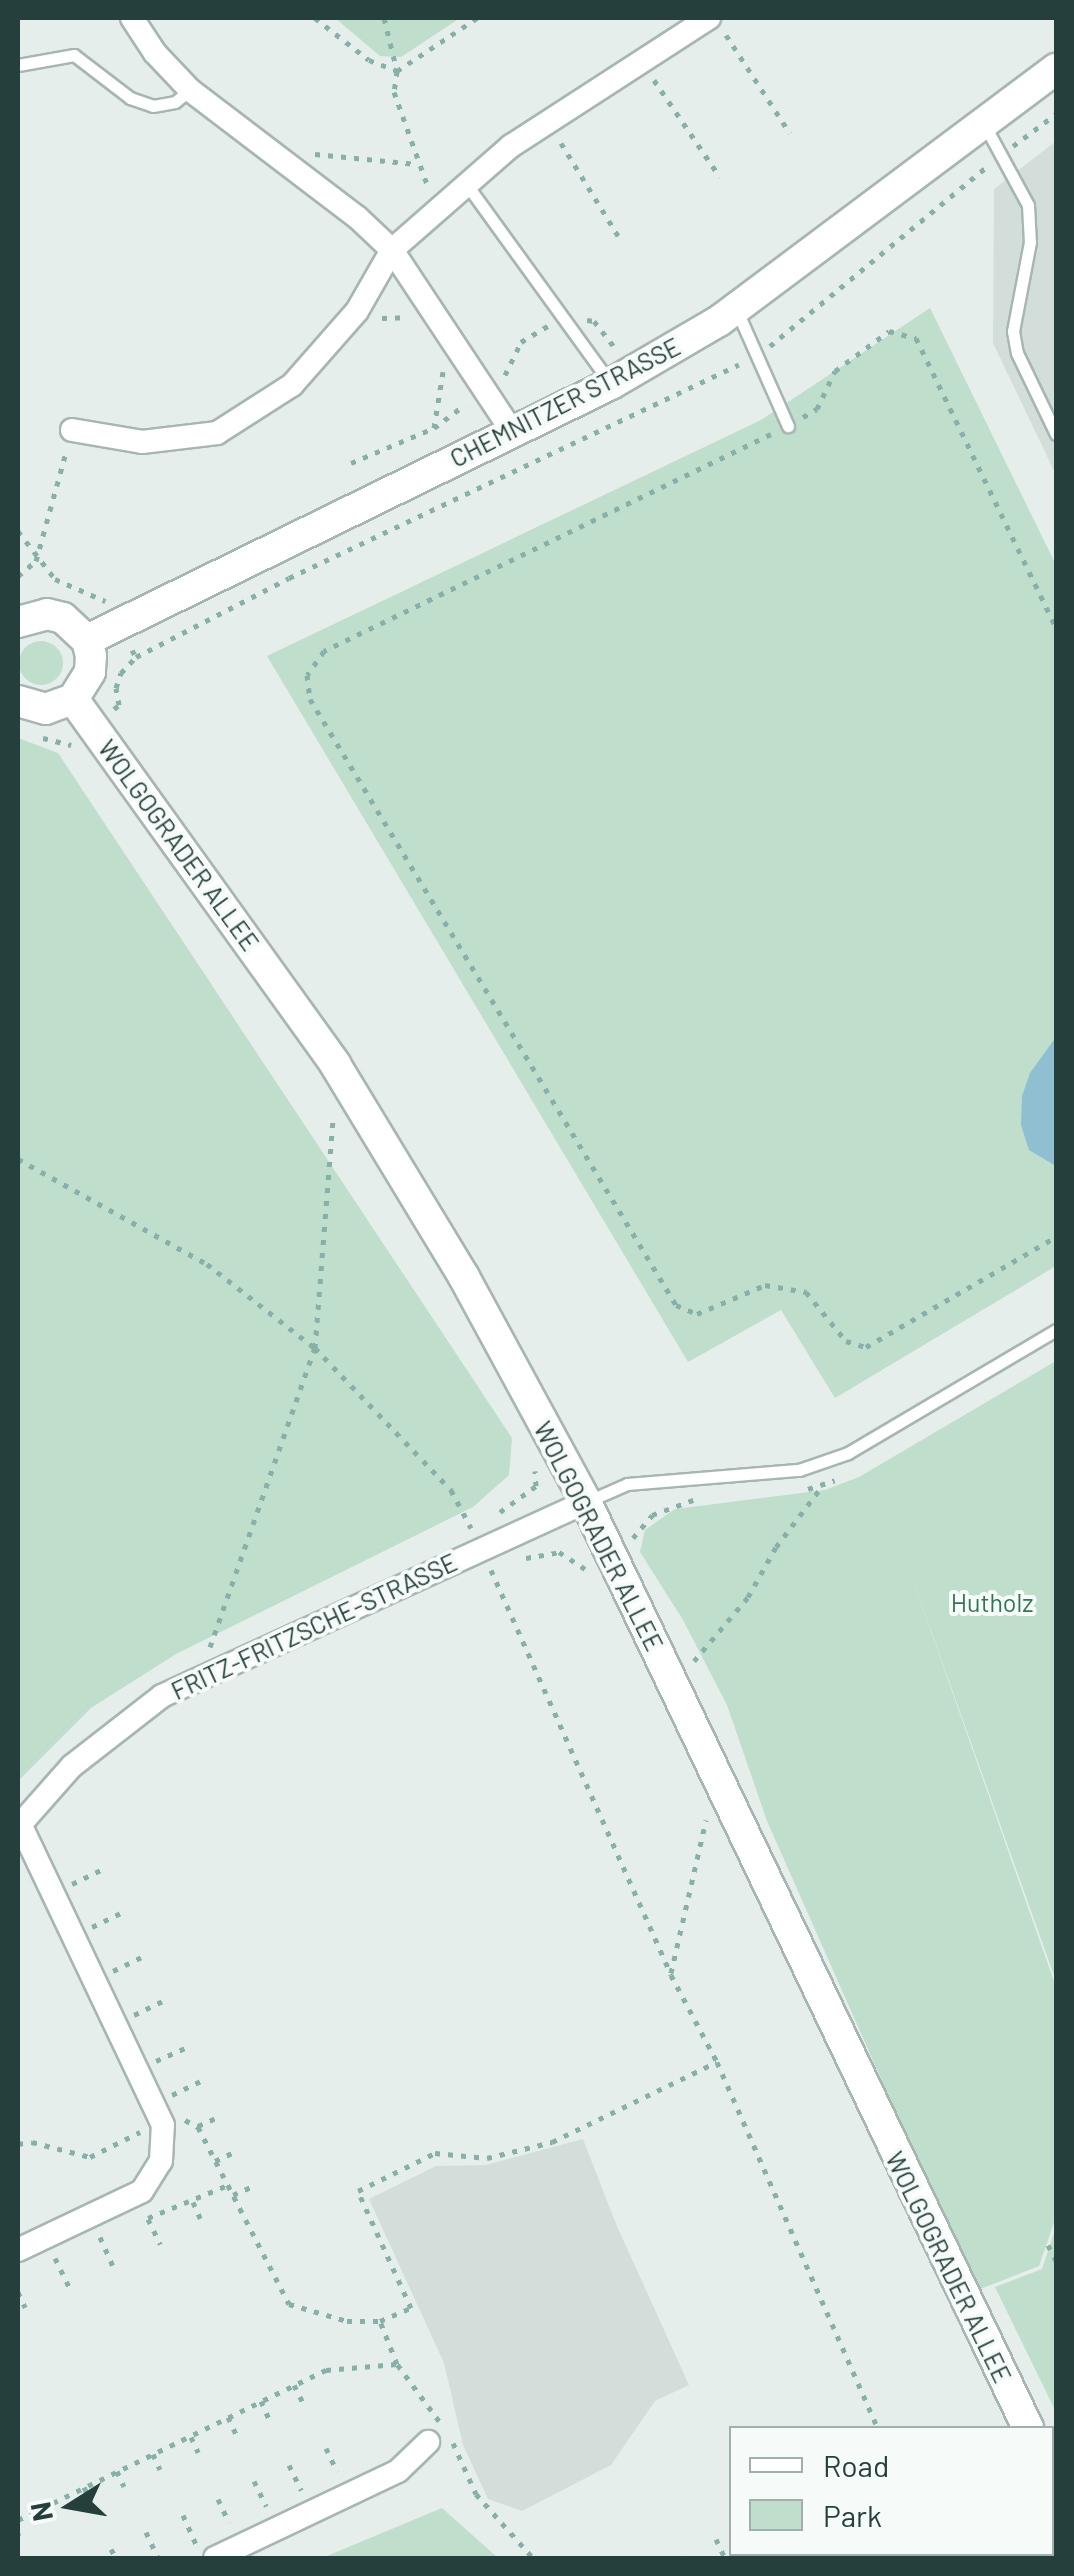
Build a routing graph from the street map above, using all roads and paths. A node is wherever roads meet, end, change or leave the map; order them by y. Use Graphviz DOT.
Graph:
graph roads {
  1 [pos="132,18"];
  2 [pos="315,18"];
  3 [pos="384,18"];
  4 [pos="477,18"];
  5 [pos="717,25"];
  6 [pos="641,62"];
  7 [pos="18,65"];
  8 [pos="1056,69"];
  9 [pos="397,71"];
  10 [pos="190,90"];
  11 [pos="1056,114"];
  12 [pos="548,122"];
  13 [pos="984,124"];
  14 [pos="790,133"];
  15 [pos="268,149"];
  16 [pos="1001,156"];
  17 [pos="417,164"];
  18 [pos="720,177"];
  19 [pos="467,185"];
  20 [pos="438,211"];
  21 [pos="620,239"];
  22 [pos="392,250"];
  23 [pos="736,309"];
  24 [pos="358,311"];
  25 [pos="562,316"];
  26 [pos="416,319"];
  27 [pos="756,356"];
  28 [pos="438,358"];
  29 [pos="638,368"];
  30 [pos="610,384"];
  31 [pos="485,391"];
  32 [pos="657,403"];
  33 [pos="788,426"];
  34 [pos="434,428"];
  35 [pos="72,430"];
  36 [pos="511,430"];
  37 [pos="1056,434"];
  38 [pos="352,463"];
  39 [pos="480,486"];
  40 [pos="18,576"];
  41 [pos="18,622"];
  42 [pos="1056,627"];
  43 [pos="86,640"];
  44 [pos="136,657"];
  45 [pos="73,699"];
  46 [pos="18,701"];
  47 [pos="81,737"];
  48 [pos="82,760"];
  49 [pos="333,1113"];
  50 [pos="18,1159"];
  51 [pos="1056,1237"];
  52 [pos="1056,1330"];
  53 [pos="315,1348"];
  54 [pos="536,1466"];
  55 [pos="822,1487"];
  56 [pos="586,1502"];
  57 [pos="482,1550"];
  58 [pos="517,1560"];
  59 [pos="504,1565"];
  60 [pos="587,1570"];
  61 [pos="692,1664"];
  62 [pos="199,1678"];
  63 [pos="706,1820"];
  64 [pos="18,1825"];
  65 [pos="671,1974"];
  66 [pos="185,2048"];
  67 [pos="717,2062"];
  68 [pos="139,2070"];
  69 [pos="218,2117"];
  70 [pos="160,2119"];
  71 [pos="198,2126"];
  72 [pos="18,2144"];
  73 [pos="234,2152"];
  74 [pos="216,2160"];
  75 [pos="228,2185"];
  76 [pos="251,2187"];
  77 [pos="137,2195"];
  78 [pos="233,2195"];
  79 [pos="193,2202"];
  80 [pos="90,2216"];
  81 [pos="148,2218"];
  82 [pos="203,2224"];
  83 [pos="46,2237"];
  84 [pos="160,2244"];
  85 [pos="1048,2245"];
  86 [pos="18,2250"];
  87 [pos="1056,2261"];
  88 [pos="113,2266"];
  89 [pos="69,2286"];
  90 [pos="18,2292"];
  91 [pos="25,2307"];
  92 [pos="380,2321"];
  93 [pos="397,2364"];
  94 [pos="294,2385"];
  95 [pos="261,2401"];
  96 [pos="303,2403"];
  97 [pos="228,2417"];
  98 [pos="269,2419"];
  99 [pos="877,2426"];
  100 [pos="1027,2426"];
  101 [pos="236,2434"];
  102 [pos="190,2436"];
  103 [pos="428,2442"];
  104 [pos="198,2452"];
  105 [pos="153,2454"];
  106 [pos="160,2470"];
  107 [pos="117,2471"];
  108 [pos="84,2487"];
  109 [pos="124,2487"];
  110 [pos="91,2502"];
  111 [pos="48,2505"];
  112 [pos="182,2515"];
  113 [pos="18,2520"];
  114 [pos="54,2520"];
  115 [pos="146,2532"];
  116 [pos="716,2540"];
  117 [pos="111,2548"];
  118 [pos="116,2558"];
  119 [pos="158,2558"];
  120 [pos="203,2558"];
  121 [pos="215,2558"];
  122 [pos="533,2558"];
  123 [pos="725,2558"];
  1 -- 10 [label="street"];
  2 -- 9 [label="path"];
  3 -- 9 [label="path"];
  4 -- 9 [label="path"];
  5 -- 6 [label="street"];
  5 -- 14 [label="path"];
  6 -- 12 [label="street"];
  6 -- 18 [label="path"];
  7 -- 10 [label="lane"];
  8 -- 13 [label="main road, CHEMNITZER STRASSE"];
  9 -- 17 [label="path"];
  10 -- 15 [label="street"];
  11 -- 16 [label="path"];
  12 -- 19 [label="street"];
  12 -- 21 [label="path"];
  13 -- 16 [label="lane"];
  13 -- 23 [label="main road, CHEMNITZER STRASSE"];
  15 -- 17 [label="path"];
  15 -- 22 [label="street"];
  16 -- 27 [label="path"];
  16 -- 37 [label="lane"];
  17 -- 20 [label="path"];
  19 -- 20 [label="street"];
  19 -- 25 [label="lane"];
  20 -- 22 [label="street"];
  22 -- 24 [label="street"];
  22 -- 31 [label="street"];
  23 -- 27 [label="lane"];
  23 -- 29 [label="main road, CHEMNITZER STRASSE"];
  24 -- 26 [label="path"];
  24 -- 35 [label="street"];
  25 -- 29 [label="path"];
  25 -- 30 [label="lane"];
  25 -- 31 [label="path"];
  27 -- 32 [label="path"];
  27 -- 33 [label="lane"];
  28 -- 34 [label="path"];
  29 -- 30 [label="main road, CHEMNITZER STRASSE"];
  29 -- 32 [label="path"];
  30 -- 36 [label="main road, CHEMNITZER STRASSE"];
  31 -- 34 [label="path"];
  31 -- 36 [label="street"];
  32 -- 39 [label="path"];
  33 -- 42 [label="path"];
  33 -- 51 [label="path"];
  34 -- 38 [label="path"];
  35 -- 40 [label="path"];
  36 -- 43 [label="main road, CHEMNITZER STRASSE"];
  41 -- 43 [label="main road"];
  43 -- 45 [label="main road"];
  44 -- 47 [label="path"];
  45 -- 46 [label="main road"];
  45 -- 47 [label="main road, WOLGOGRADER ALLEE"];
  47 -- 48 [label="path"];
  47 -- 56 [label="main road, WOLGOGRADER ALLEE"];
  49 -- 53 [label="path"];
  50 -- 53 [label="path"];
  52 -- 56 [label="lane"];
  53 -- 57 [label="path"];
  53 -- 62 [label="path"];
  54 -- 57 [label="path"];
  55 -- 61 [label="path"];
  56 -- 57 [label="street, FRITZ-FRITZSCHE-STRASSE"];
  56 -- 100 [label="main road, WOLGOGRADER ALLEE"];
  57 -- 59 [label="path"];
  57 -- 62 [label="street, FRITZ-FRITZSCHE-STRASSE"];
  57 -- 65 [label="path"];
  58 -- 60 [label="path"];
  62 -- 64 [label="street, FRITZ-FRITZSCHE-STRASSE"];
  63 -- 65 [label="path"];
  64 -- 68 [label="street, FRITZ-FRITZSCHE-STRASSE"];
  65 -- 67 [label="path"];
  66 -- 68 [label="path"];
  67 -- 92 [label="path"];
  67 -- 99 [label="path"];
  68 -- 70 [label="street, FRITZ-FRITZSCHE-STRASSE"];
  69 -- 71 [label="path"];
  70 -- 71 [label="path"];
  70 -- 72 [label="path"];
  70 -- 77 [label="street, FRITZ-FRITZSCHE-STRASSE"];
  71 -- 74 [label="path"];
  73 -- 74 [label="path"];
  74 -- 75 [label="path"];
  75 -- 78 [label="path"];
  75 -- 79 [label="path"];
  76 -- 78 [label="path"];
  77 -- 80 [label="street"];
  77 -- 81 [label="path"];
  78 -- 92 [label="path"];
  79 -- 81 [label="path"];
  79 -- 82 [label="path"];
  80 -- 83 [label="street"];
  80 -- 88 [label="path"];
  81 -- 84 [label="path"];
  83 -- 86 [label="street"];
  83 -- 89 [label="path"];
  85 -- 87 [label="path"];
  90 -- 91 [label="path"];
  92 -- 93 [label="path"];
  93 -- 94 [label="path"];
  93 -- 122 [label="path"];
  94 -- 95 [label="path"];
  94 -- 96 [label="path"];
  95 -- 97 [label="path"];
  95 -- 98 [label="path"];
  97 -- 101 [label="path"];
  97 -- 102 [label="path"];
  102 -- 104 [label="path"];
  102 -- 105 [label="path"];
  103 -- 121 [label="street"];
  105 -- 106 [label="path"];
  105 -- 107 [label="path"];
  107 -- 108 [label="path"];
  107 -- 109 [label="path"];
  108 -- 110 [label="path"];
  108 -- 111 [label="path"];
  111 -- 113 [label="path"];
  111 -- 114 [label="path"];
  112 -- 120 [label="path"];
  115 -- 119 [label="path"];
  116 -- 123 [label="path"];
  117 -- 118 [label="path"];
}
